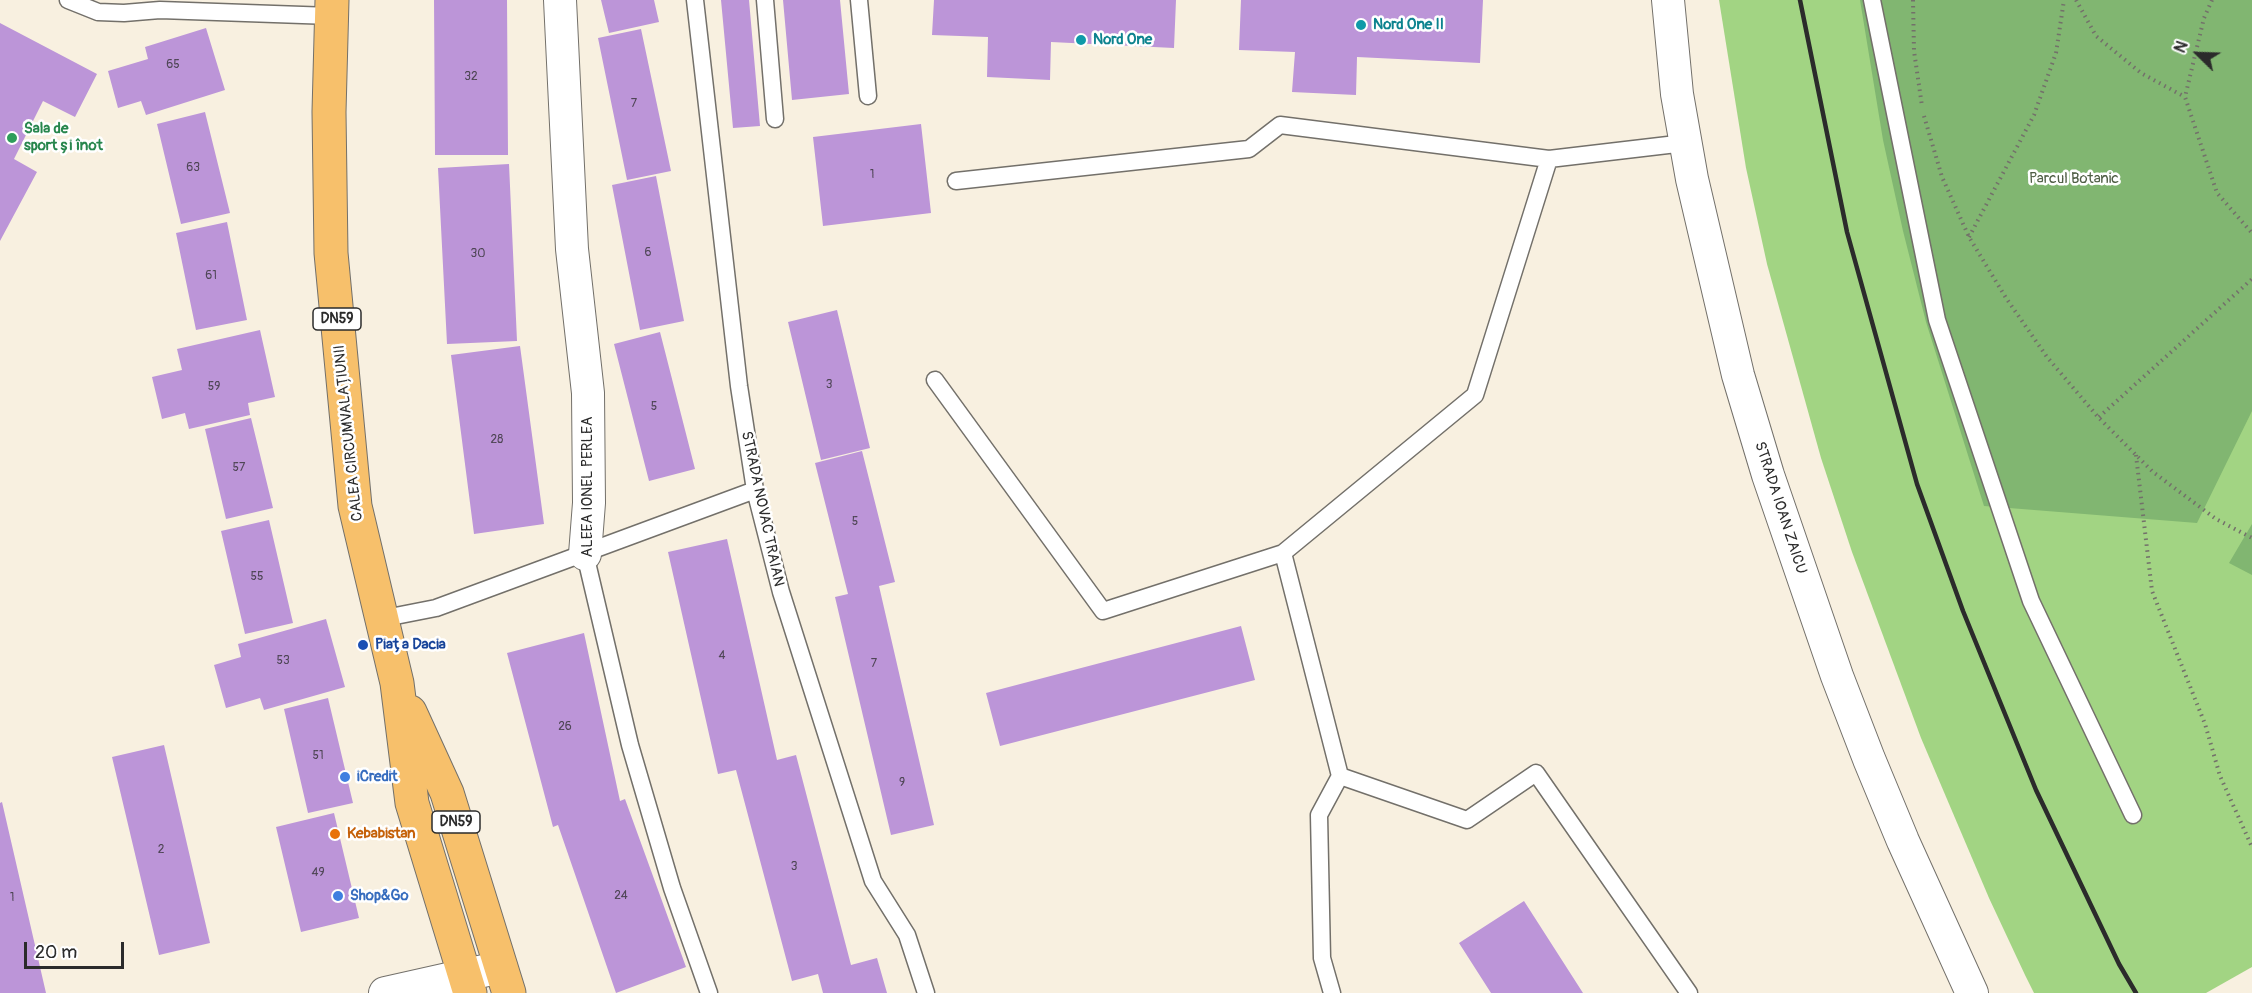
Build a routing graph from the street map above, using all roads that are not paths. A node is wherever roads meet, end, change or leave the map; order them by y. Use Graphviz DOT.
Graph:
graph roads {
  1 [pos="68,0"];
  2 [pos="560,0"];
  3 [pos="695,0"];
  4 [pos="765,0"];
  5 [pos="859,0"];
  6 [pos="1668,0"];
  7 [pos="1872,0"];
  8 [pos="159,5"];
  9 [pos="332,8"];
  10 [pos="868,96"];
  11 [pos="775,119"];
  12 [pos="1685,143"];
  13 [pos="1549,159"];
  14 [pos="956,181"];
  15 [pos="935,380"];
  16 [pos="755,490"];
  17 [pos="1283,553"];
  18 [pos="585,554"];
  19 [pos="380,618"];
  20 [pos="397,683"];
  21 [pos="1340,776"];
  22 [pos="2133,815"];
  23 [pos="505,980"];
  24 [pos="467,984"];
  25 [pos="385,993"];
  26 [pos="709,993"];
  27 [pos="926,993"];
  28 [pos="1332,993"];
  29 [pos="1689,993"];
  30 [pos="1972,993"];
  1 -- 8 [label="lane"];
  2 -- 18 [label="street, ALEEA IONEL PERLEA"];
  3 -- 16 [label="lane, STRADA NOVAC TRAIAN"];
  4 -- 11 [label="lane"];
  5 -- 10 [label="lane"];
  6 -- 12 [label="street, STRADA IOAN ZAICU"];
  7 -- 22 [label="lane"];
  8 -- 9 [label="lane"];
  9 -- 19 [label="main road, CALEA CIRCUMVALAȚIUNII / DN59"];
  12 -- 13 [label="lane"];
  12 -- 30 [label="street, STRADA IOAN ZAICU"];
  13 -- 14 [label="lane"];
  13 -- 17 [label="lane"];
  15 -- 17 [label="lane"];
  16 -- 18 [label="lane"];
  16 -- 27 [label="lane, STRADA NOVAC TRAIAN"];
  17 -- 21 [label="lane"];
  18 -- 19 [label="lane"];
  18 -- 26 [label="lane, ALEEA IONEL PERLEA"];
  19 -- 20 [label="main road, CALEA CIRCUMVALAȚIUNII / DN59"];
  20 -- 23 [label="main road, CALEA CIRCUMVALAȚIUNII / DN59"];
  20 -- 24 [label="main road, CALEA CIRCUMVALAȚIUNII / DN59"];
  21 -- 28 [label="lane"];
  21 -- 29 [label="lane"];
  23 -- 24 [label="street"];
  24 -- 25 [label="street"];
}
